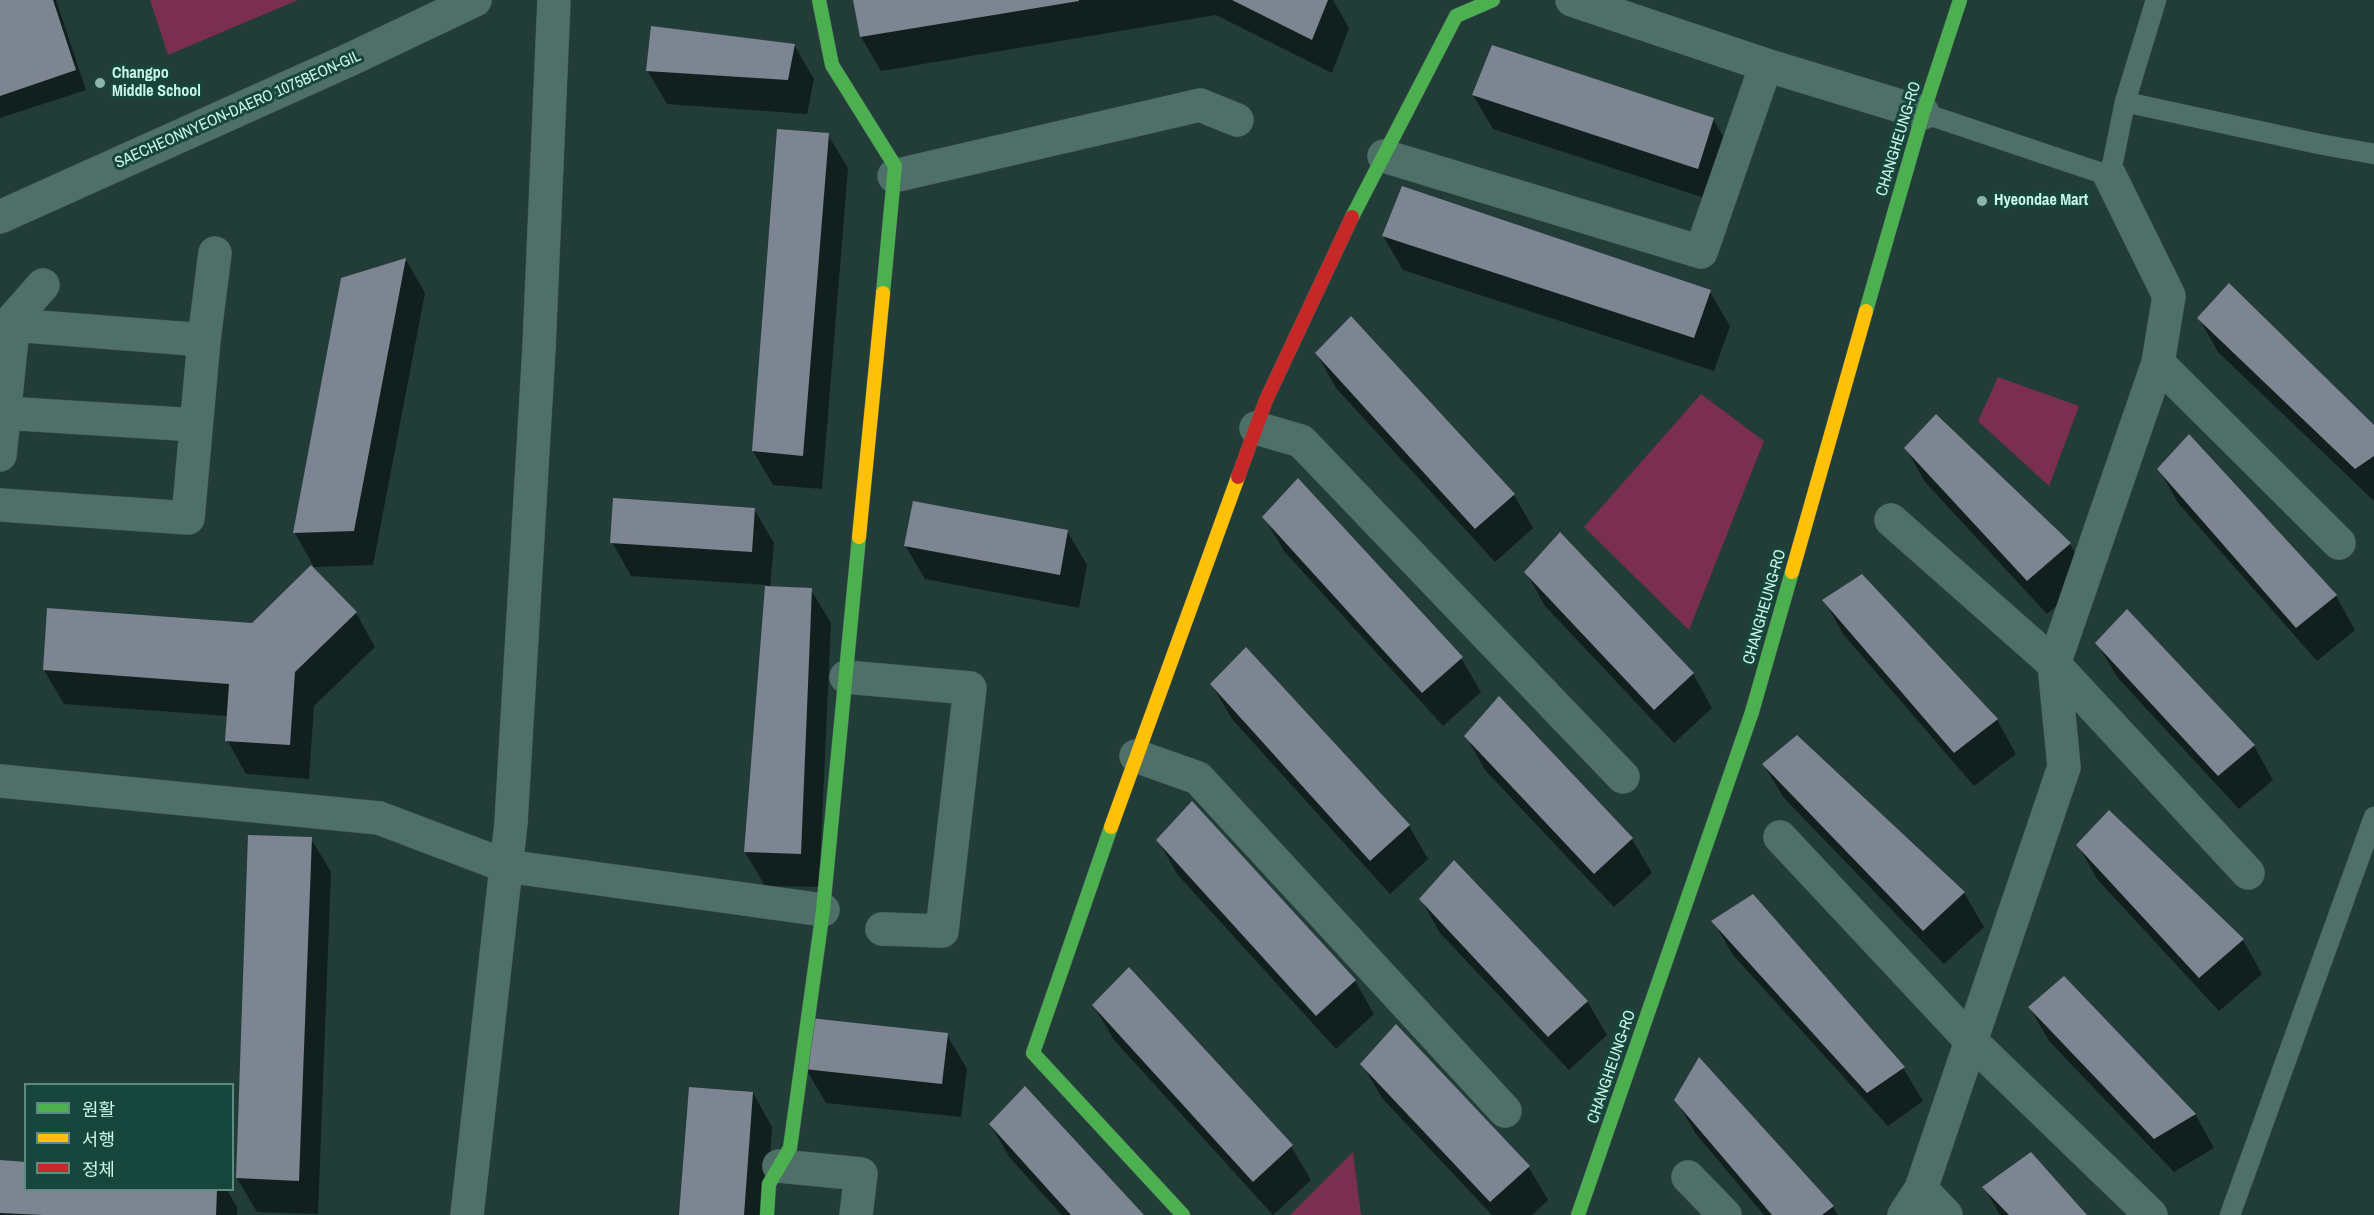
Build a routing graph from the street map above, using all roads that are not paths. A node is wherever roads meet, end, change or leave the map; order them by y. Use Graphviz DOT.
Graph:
graph roads {
  1 [pos="475,0"];
  2 [pos="554,0"];
  3 [pos="819,0"];
  4 [pos="1493,0"];
  5 [pos="1572,0"];
  6 [pos="1960,0"];
  7 [pos="2156,0"];
  8 [pos="1766,65"];
  9 [pos="2125,102"];
  10 [pos="1923,112"];
  11 [pos="1237,120"];
  12 [pos="2374,153"];
  13 [pos="1383,156"];
  14 [pos="894,176"];
  15 [pos="2110,176"];
  16 [pos="0,217"];
  17 [pos="215,253"];
  18 [pos="43,285"];
  19 [pos="13,325"];
  20 [pos="204,340"];
  21 [pos="2158,363"];
  22 [pos="4,413"];
  23 [pos="196,425"];
  24 [pos="1256,428"];
  25 [pos="0,455"];
  26 [pos="0,505"];
  27 [pos="1891,520"];
  28 [pos="2339,543"];
  29 [pos="2054,664"];
  30 [pos="846,677"];
  31 [pos="1136,756"];
  32 [pos="1623,777"];
  33 [pos="0,781"];
  34 [pos="2374,817"];
  35 [pos="1780,837"];
  36 [pos="506,866"];
  37 [pos="2248,873"];
  38 [pos="823,910"];
  39 [pos="882,929"];
  40 [pos="1971,1041"];
  41 [pos="1505,1111"];
  42 [pos="779,1166"];
  43 [pos="1688,1177"];
  44 [pos="1912,1202"];
  45 [pos="466,1215"];
  46 [pos="767,1215"];
  47 [pos="856,1215"];
  48 [pos="1183,1215"];
  49 [pos="1578,1215"];
  50 [pos="1725,1215"];
  51 [pos="1946,1215"];
  52 [pos="2151,1215"];
  53 [pos="2230,1215"];
  1 -- 16 [label="street, SAECHEONNYEON-DAERO 1075BEON-GIL"];
  2 -- 36 [label="street"];
  3 -- 14 [label="street"];
  4 -- 13 [label="street"];
  5 -- 8 [label="street"];
  6 -- 10 [label="street, CHANGHEUNG-RO"];
  7 -- 9 [label="lane"];
  8 -- 10 [label="street"];
  8 -- 13 [label="street"];
  9 -- 12 [label="lane"];
  9 -- 15 [label="lane"];
  10 -- 15 [label="lane"];
  10 -- 49 [label="street, CHANGHEUNG-RO"];
  11 -- 14 [label="street"];
  13 -- 24 [label="street"];
  14 -- 30 [label="street"];
  15 -- 21 [label="street"];
  17 -- 20 [label="street"];
  18 -- 19 [label="street"];
  19 -- 20 [label="street"];
  19 -- 22 [label="street"];
  20 -- 23 [label="street"];
  21 -- 28 [label="street"];
  21 -- 29 [label="street"];
  22 -- 23 [label="street"];
  22 -- 25 [label="street"];
  23 -- 26 [label="street"];
  24 -- 31 [label="street"];
  24 -- 32 [label="street"];
  27 -- 29 [label="street"];
  29 -- 37 [label="street"];
  29 -- 40 [label="street"];
  30 -- 38 [label="street"];
  30 -- 39 [label="street"];
  31 -- 41 [label="street"];
  31 -- 48 [label="street"];
  33 -- 36 [label="street"];
  34 -- 53 [label="lane"];
  35 -- 40 [label="street"];
  36 -- 38 [label="street"];
  36 -- 45 [label="street"];
  38 -- 42 [label="street"];
  40 -- 44 [label="street"];
  40 -- 52 [label="street"];
  42 -- 46 [label="street"];
  42 -- 47 [label="street"];
  43 -- 50 [label="street"];
  44 -- 51 [label="street"];
}
